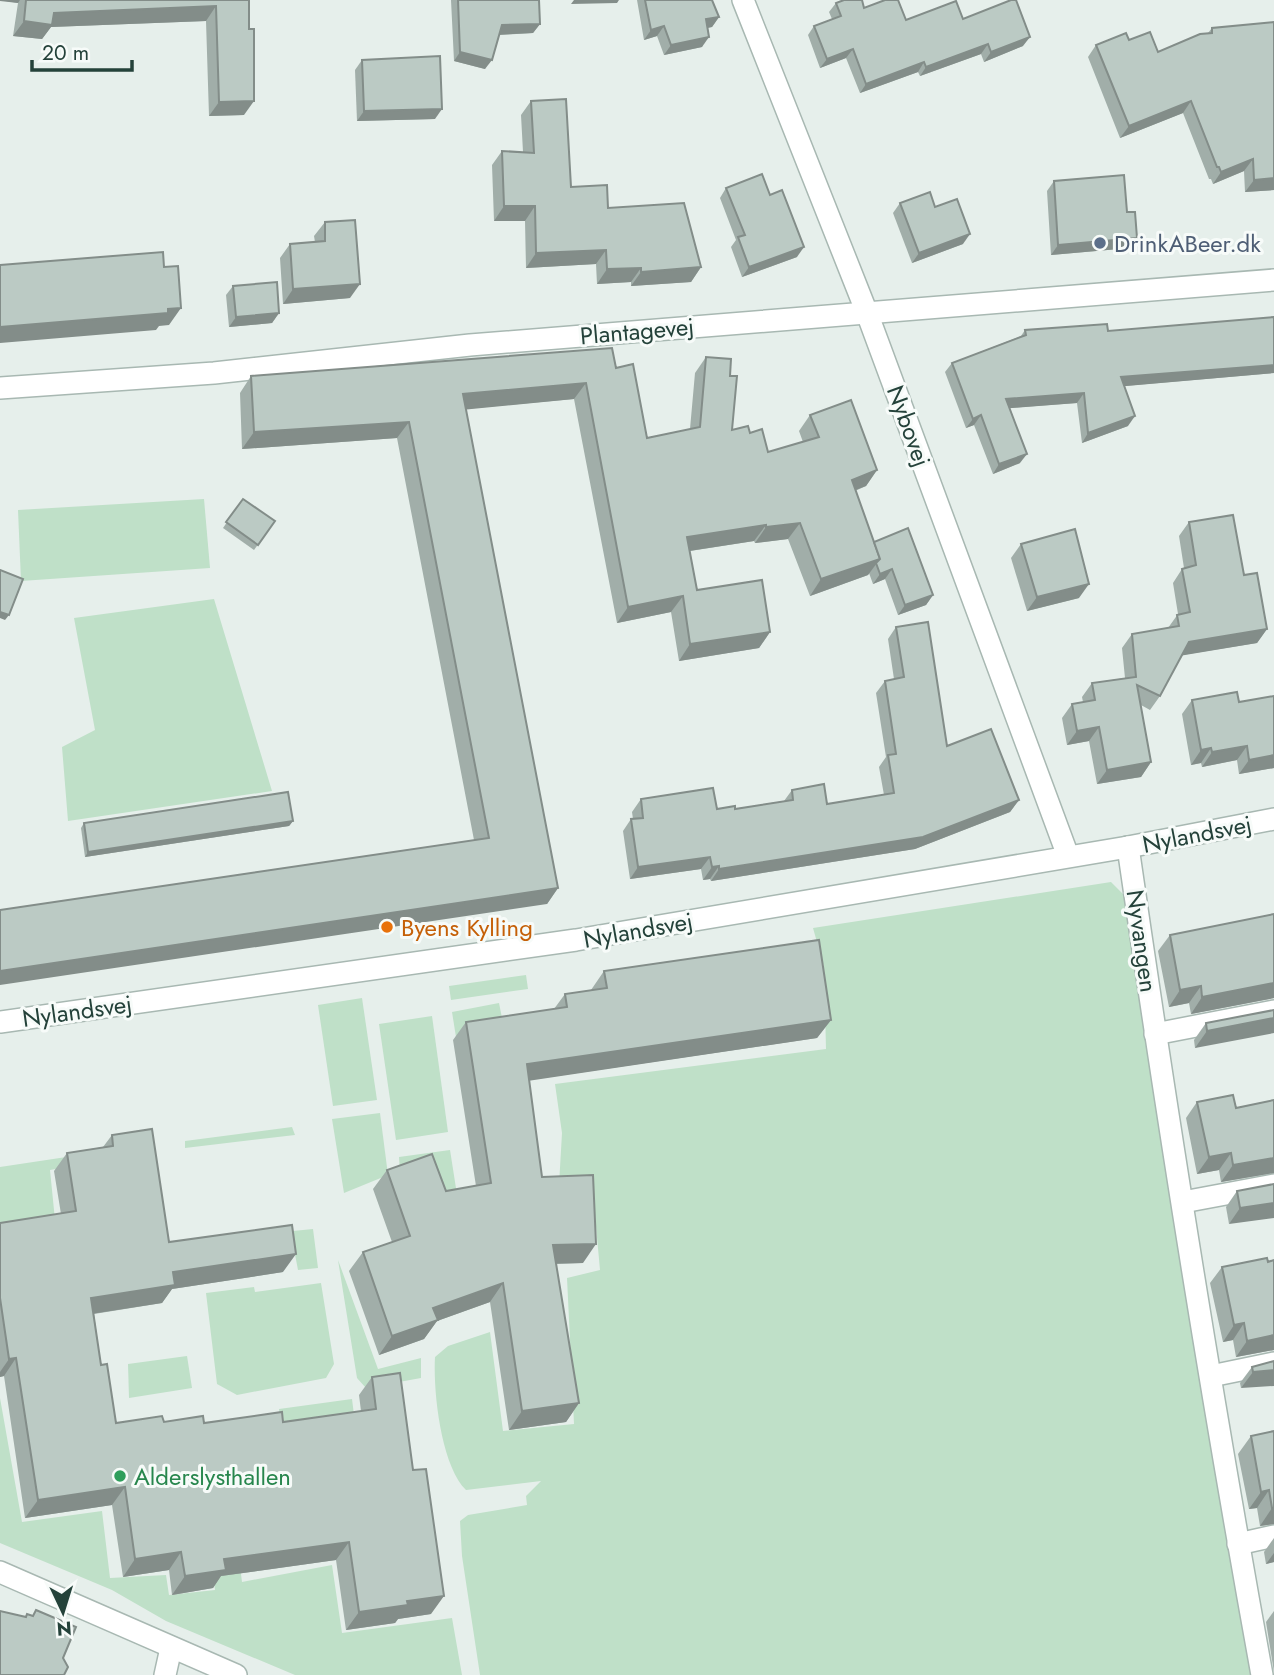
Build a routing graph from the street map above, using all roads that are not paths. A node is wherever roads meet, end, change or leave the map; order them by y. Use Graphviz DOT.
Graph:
graph roads {
  1 [pos="743,0"];
  2 [pos="1274,280"];
  3 [pos="867,313"];
  4 [pos="0,388"];
  5 [pos="1274,819"];
  6 [pos="1128,847"];
  7 [pos="1068,856"];
  8 [pos="1274,1011"];
  9 [pos="0,1022"];
  10 [pos="1155,1034"];
  11 [pos="1274,1185"];
  12 [pos="1183,1202"];
  13 [pos="1274,1363"];
  14 [pos="1211,1376"];
  15 [pos="1274,1536"];
  16 [pos="1238,1544"];
  17 [pos="0,1572"];
  18 [pos="171,1648"];
  19 [pos="165,1675"];
  20 [pos="236,1675"];
  21 [pos="1262,1675"];
  1 -- 3 [label="street, Nybovej"];
  2 -- 3 [label="street, Plantagevej"];
  3 -- 4 [label="street, Plantagevej"];
  3 -- 7 [label="street, Nybovej"];
  5 -- 6 [label="street, Nylandsvej"];
  6 -- 7 [label="street, Nylandsvej"];
  6 -- 10 [label="street, Nyvangen"];
  7 -- 9 [label="street, Nylandsvej"];
  8 -- 10 [label="street"];
  10 -- 12 [label="street, Nyvangen"];
  11 -- 12 [label="street"];
  12 -- 14 [label="street, Nyvangen"];
  13 -- 14 [label="street"];
  14 -- 16 [label="street, Nyvangen"];
  15 -- 16 [label="street"];
  16 -- 21 [label="street, Nyvangen"];
  17 -- 18 [label="street"];
  18 -- 19 [label="street"];
  18 -- 20 [label="street"];
}
